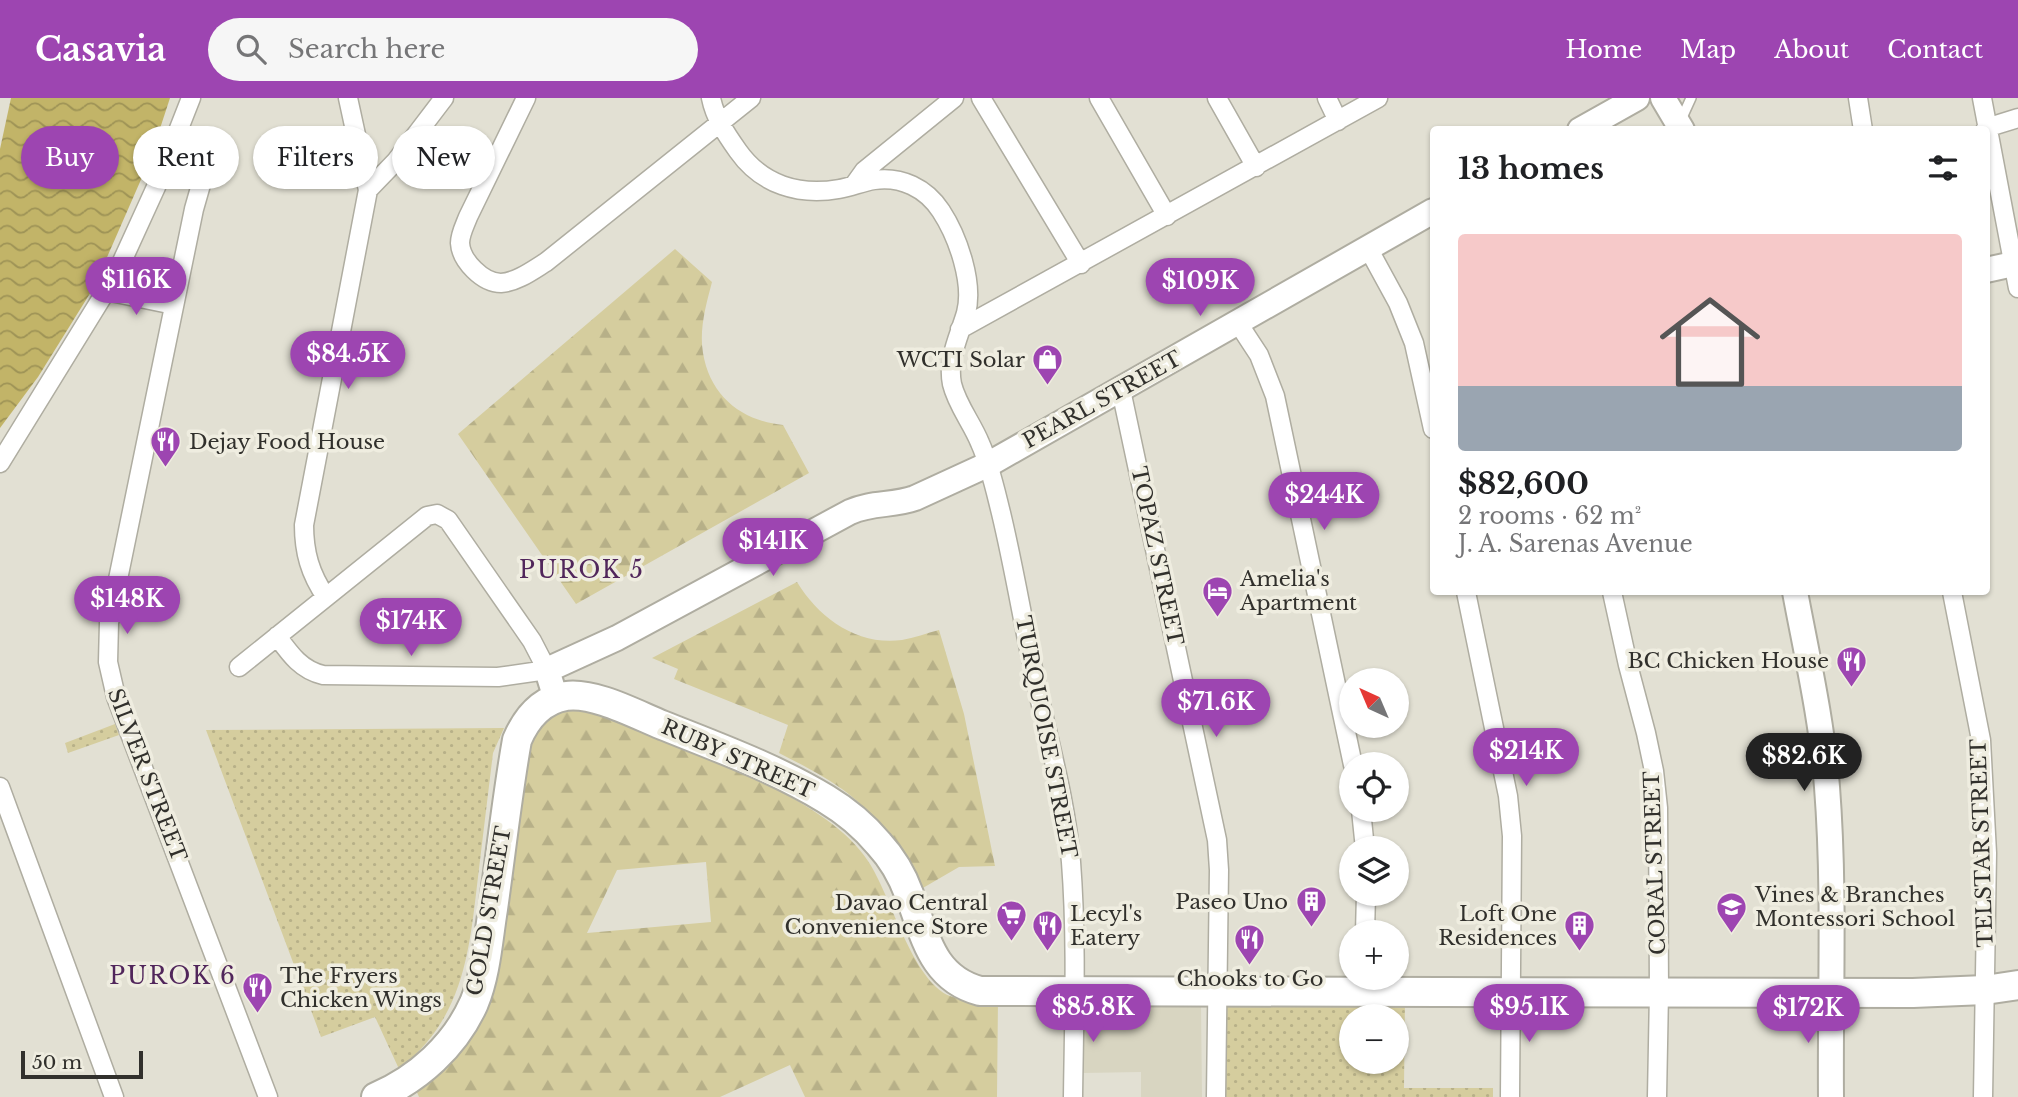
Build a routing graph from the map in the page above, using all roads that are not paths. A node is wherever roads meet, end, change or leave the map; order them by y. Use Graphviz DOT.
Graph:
graph roads {
  1 [pos="191,98"];
  2 [pos="348,98"];
  3 [pos="444,98"];
  4 [pos="526,98"];
  5 [pos="711,98"];
  6 [pos="751,98"];
  7 [pos="954,98"];
  8 [pos="981,98"];
  9 [pos="1099,98"];
  10 [pos="1217,98"];
  11 [pos="1327,98"];
  12 [pos="1378,98"];
  13 [pos="1637,98"];
  14 [pos="1663,98"];
  15 [pos="1692,98"];
  16 [pos="1858,98"];
  17 [pos="1982,98"];
  18 [pos="2018,118"];
  19 [pos="1338,121"];
  20 [pos="720,124"];
  21 [pos="1587,126"];
  22 [pos="1679,126"];
  23 [pos="1680,126"];
  24 [pos="1862,126"];
  25 [pos="1986,126"];
  26 [pos="1990,127"];
  27 [pos="1990,147"];
  28 [pos="1256,167"];
  29 [pos="854,185"];
  30 [pos="199,189"];
  31 [pos="368,190"];
  32 [pos="1430,213"];
  33 [pos="1167,216"];
  34 [pos="1368,248"];
  35 [pos="1081,264"];
  36 [pos="119,268"];
  37 [pos="1990,270"];
  38 [pos="2016,272"];
  39 [pos="174,305"];
  40 [pos="1238,323"];
  41 [pos="960,329"];
  42 [pos="1121,390"];
  43 [pos="1430,415"];
  44 [pos="0,463"];
  45 [pos="989,464"];
  46 [pos="1467,595"];
  47 [pos="1613,595"];
  48 [pos="1795,595"];
  49 [pos="1952,595"];
  50 [pos="326,597"];
  51 [pos="277,636"];
  52 [pos="239,667"];
  53 [pos="547,670"];
  54 [pos="556,699"];
  55 [pos="1350,752"];
  56 [pos="0,787"];
  57 [pos="2018,985"];
  58 [pos="1339,986"];
  59 [pos="1409,987"];
  60 [pos="1216,990"];
  61 [pos="1985,990"];
  62 [pos="1511,991"];
  63 [pos="1074,992"];
  64 [pos="1659,992"];
  65 [pos="1830,992"];
  66 [pos="114,1097"];
  67 [pos="268,1097"];
  68 [pos="376,1097"];
  69 [pos="1073,1097"];
  70 [pos="1216,1097"];
  71 [pos="1510,1097"];
  72 [pos="1657,1097"];
  73 [pos="1830,1097"];
  74 [pos="1983,1097"];
  1 -- 36 [label="street"];
  2 -- 31 [label="street"];
  3 -- 31 [label="street"];
  4 -- 20 [label="street"];
  5 -- 20 [label="street, TURQUOISE STREET"];
  6 -- 20 [label="street"];
  7 -- 29 [label="street"];
  8 -- 35 [label="street"];
  9 -- 33 [label="street"];
  10 -- 28 [label="street"];
  11 -- 19 [label="street"];
  12 -- 19 [label="street"];
  13 -- 21 [label="street"];
  14 -- 22 [label="street"];
  15 -- 23 [label="lane"];
  16 -- 24 [label="street"];
  17 -- 25 [label="street"];
  18 -- 26 [label="street"];
  19 -- 28 [label="street"];
  20 -- 29 [label="street, TURQUOISE STREET"];
  27 -- 38 [label="street"];
  28 -- 33 [label="street"];
  29 -- 41 [label="street, TURQUOISE STREET"];
  30 -- 39 [label="street, SILVER STREET"];
  31 -- 50 [label="street"];
  32 -- 34 [label="street, PEARL STREET"];
  33 -- 35 [label="street"];
  34 -- 40 [label="street, PEARL STREET"];
  34 -- 43 [label="street"];
  35 -- 41 [label="street"];
  37 -- 38 [label="street"];
  39 -- 44 [label="street"];
  39 -- 67 [label="street, SILVER STREET"];
  40 -- 42 [label="street, PEARL STREET"];
  40 -- 55 [label="street"];
  41 -- 45 [label="street, TURQUOISE STREET"];
  42 -- 45 [label="street, PEARL STREET"];
  42 -- 60 [label="street, TOPAZ STREET"];
  45 -- 53 [label="street, PEARL STREET"];
  45 -- 63 [label="street, TURQUOISE STREET"];
  46 -- 62 [label="street"];
  47 -- 64 [label="street, CORAL STREET"];
  48 -- 65 [label="street"];
  49 -- 61 [label="street, TELSTAR STREET"];
  50 -- 51 [label="street"];
  50 -- 53 [label="street"];
  51 -- 52 [label="street"];
  51 -- 53 [label="street"];
  53 -- 54 [label="street"];
  54 -- 63 [label="main road, RUBY STREET"];
  54 -- 68 [label="main road, GOLD STREET"];
  56 -- 66 [label="street"];
  57 -- 61 [label="main road, RUBY STREET"];
  58 -- 60 [label="main road, RUBY STREET"];
  59 -- 62 [label="main road, RUBY STREET"];
  60 -- 63 [label="main road, RUBY STREET"];
  60 -- 70 [label="street, TOPAZ STREET"];
  61 -- 65 [label="main road, RUBY STREET"];
  61 -- 74 [label="street, TELSTAR STREET"];
  62 -- 64 [label="main road, RUBY STREET"];
  62 -- 71 [label="street"];
  63 -- 69 [label="street, TURQUOISE STREET"];
  64 -- 65 [label="main road, RUBY STREET"];
  64 -- 72 [label="street, CORAL STREET"];
  65 -- 73 [label="street"];
}
